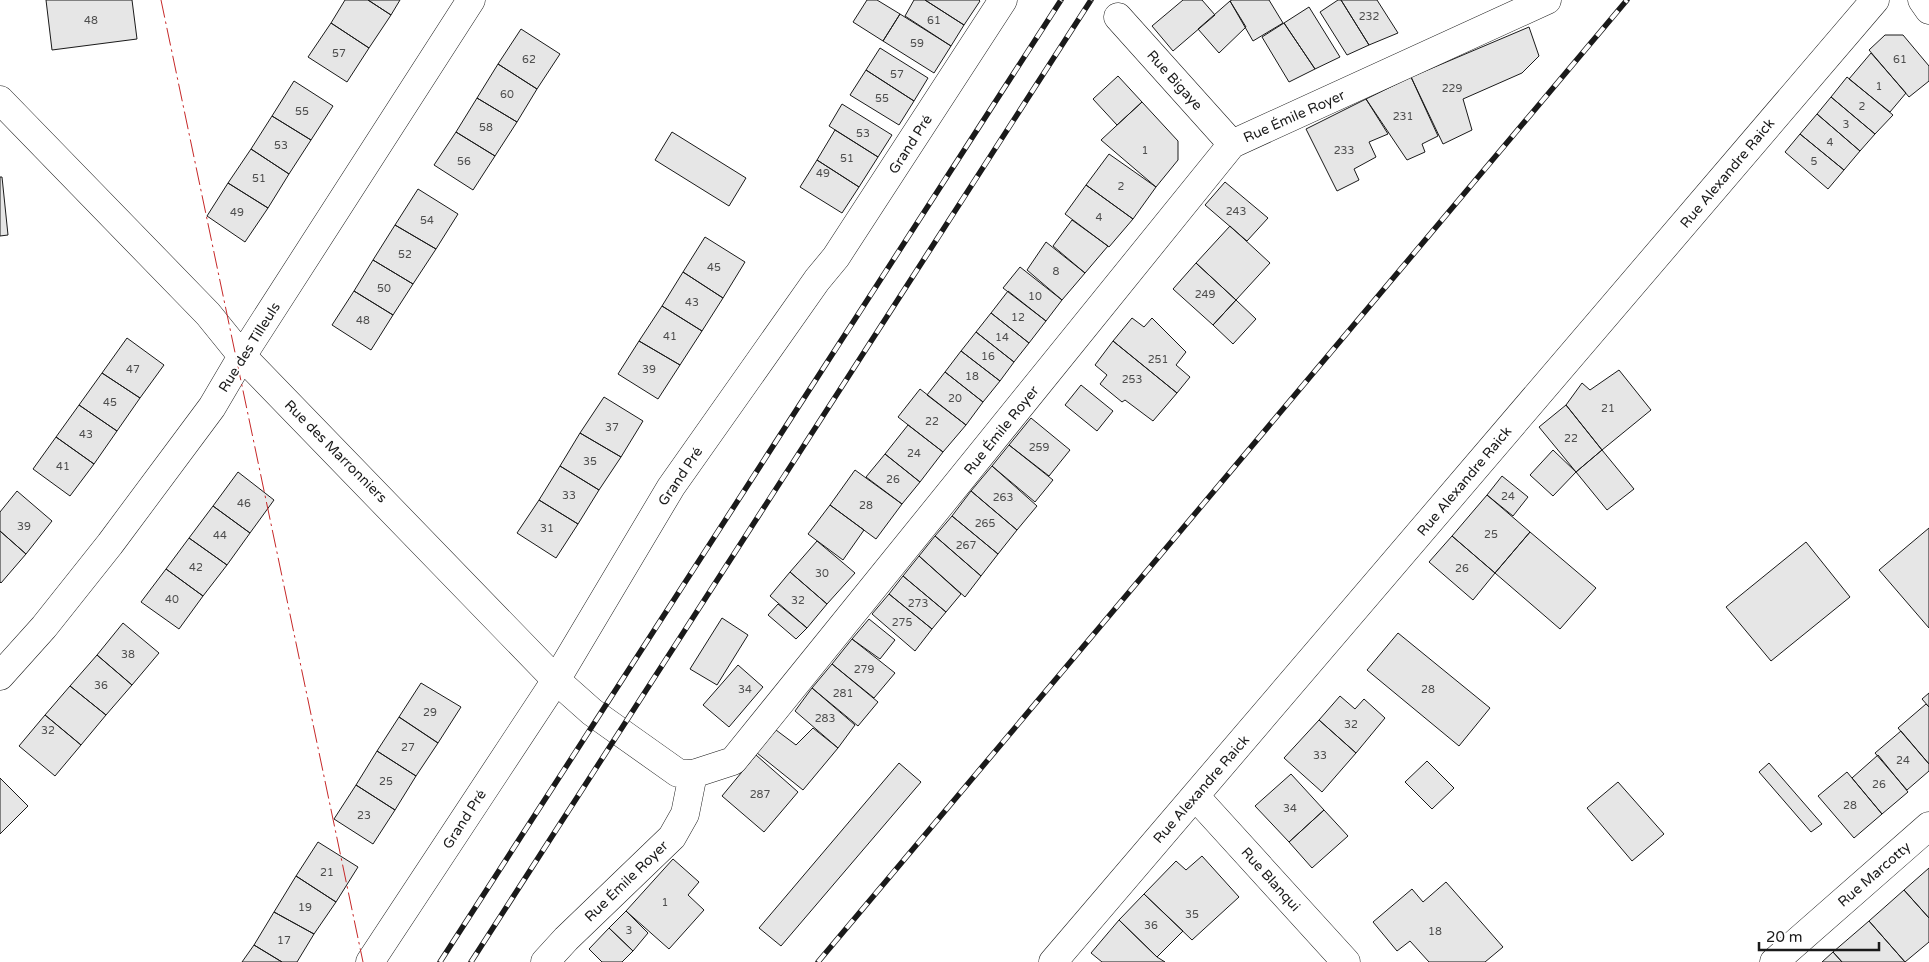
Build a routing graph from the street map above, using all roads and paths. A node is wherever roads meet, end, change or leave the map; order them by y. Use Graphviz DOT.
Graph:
graph roads {
  1 [pos="471,0"];
  2 [pos="1003,0"];
  3 [pos="1547,0"];
  4 [pos="1875,0"];
  5 [pos="1922,0"];
  6 [pos="1929,10"];
  7 [pos="1118,17"];
  8 [pos="0,100"];
  9 [pos="1232,144"];
  10 [pos="242,356"];
  11 [pos="0,676"];
  12 [pos="556,680"];
  13 [pos="693,774"];
  14 [pos="1196,796"];
  15 [pos="1929,826"];
  16 [pos="370,962"];
  17 [pos="545,962"];
  18 [pos="1053,962"];
  19 [pos="1346,962"];
  20 [pos="1774,962"];
  1 -- 10 [label="street, Rue des Tilleuls"];
  2 -- 12 [label="street, Grand Pré"];
  3 -- 9 [label="street, Rue Émile Royer"];
  4 -- 14 [label="street, Rue Alexandre Raick"];
  5 -- 6 [label="street"];
  7 -- 9 [label="street, Rue Bigaye"];
  8 -- 10 [label="street, Rue des Marronniers"];
  9 -- 13 [label="street, Rue Émile Royer"];
  10 -- 11 [label="street, Rue des Tilleuls"];
  10 -- 12 [label="street, Rue des Marronniers"];
  12 -- 13 [label="street, Rue des Marronniers"];
  12 -- 16 [label="street, Grand Pré"];
  13 -- 17 [label="street, Rue Émile Royer"];
  14 -- 18 [label="street, Rue Alexandre Raick"];
  14 -- 19 [label="street, Rue Blanqui"];
  15 -- 20 [label="street, Rue Marcotty"];
}
